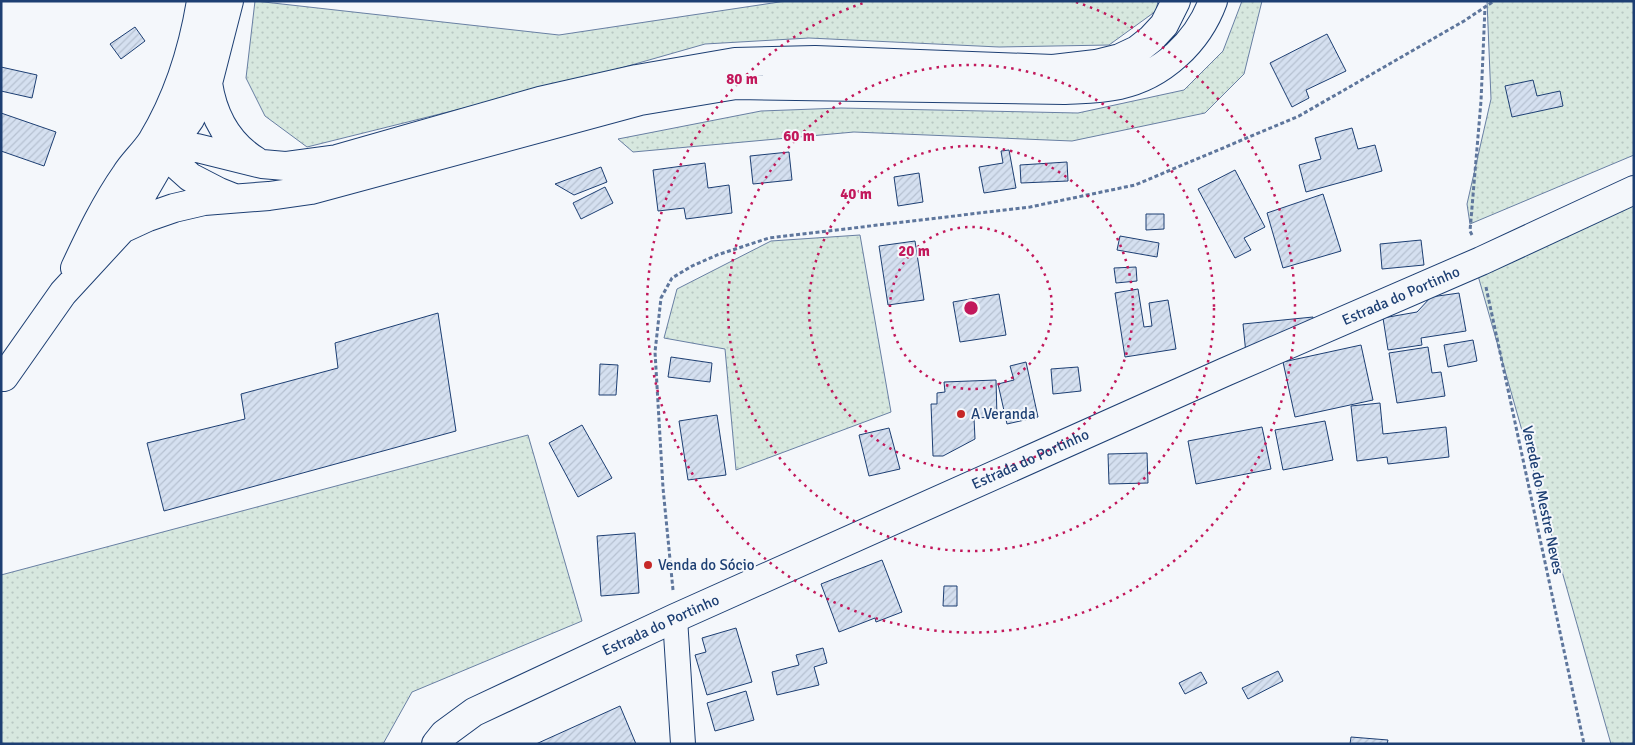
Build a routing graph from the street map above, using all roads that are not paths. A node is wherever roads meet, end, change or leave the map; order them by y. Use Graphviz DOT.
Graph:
graph roads {
  1 [pos="1176,1"];
  2 [pos="1213,1"];
  3 [pos="201,2"];
  4 [pos="229,5"];
  5 [pos="208,83"];
  6 [pos="158,148"];
  7 [pos="262,164"];
  8 [pos="1634,190"];
  9 [pos="234,198"];
  10 [pos="122,230"];
  11 [pos="63,292"];
  12 [pos="4,377"];
  13 [pos="676,618"];
  14 [pos="436,744"];
  15 [pos="683,744"];
  1 -- 7 [label="main road"];
  2 -- 9 [label="main road"];
  3 -- 6 [label="main road"];
  4 -- 5 [label="main road"];
  5 -- 6 [label="main road"];
  5 -- 7 [label="main road"];
  6 -- 7 [label="main road"];
  6 -- 9 [label="main road"];
  6 -- 10 [label="main road"];
  6 -- 11 [label="main road"];
  8 -- 13 [label="main road, Estrada do Portinho"];
  9 -- 10 [label="main road"];
  10 -- 11 [label="main road"];
  11 -- 12 [label="main road"];
  13 -- 14 [label="main road, Estrada do Portinho"];
  13 -- 15 [label="street"];
}
